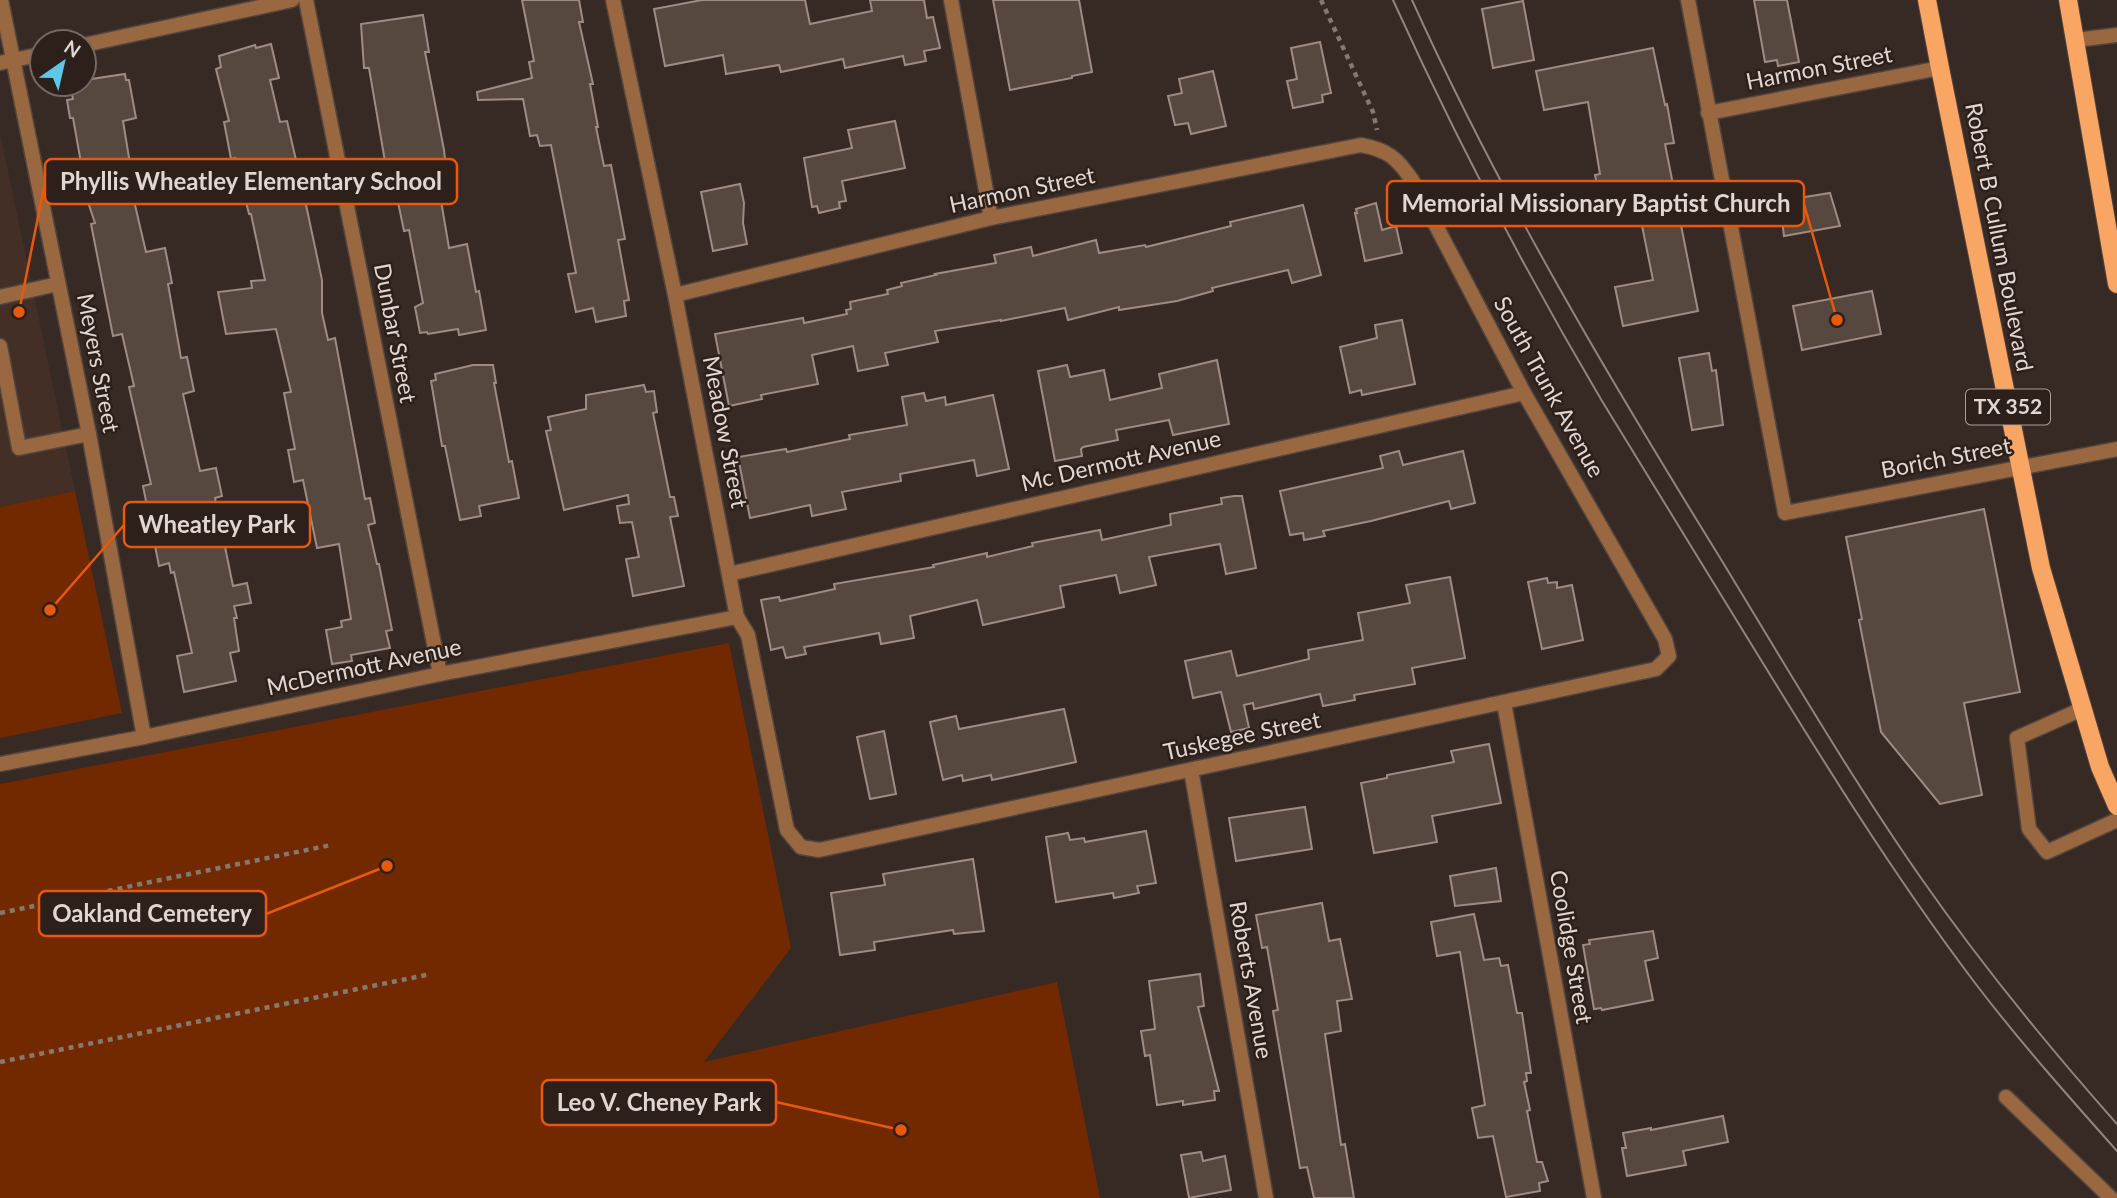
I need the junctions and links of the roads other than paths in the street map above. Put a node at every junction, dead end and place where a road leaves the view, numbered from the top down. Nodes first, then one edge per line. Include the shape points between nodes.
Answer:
1 (1, 0) edge
2 (292, 0) edge
3 (306, 0) edge
4 (613, 0) edge
5 (951, 0) edge
6 (1688, 0) edge
7 (1927, 0) edge
8 (2068, 0) edge
9 (2117, 34) edge
10 (2076, 40) junction
11 (98, 42) edge
12 (28, 57) edge
13 (6, 61) edge
14 (1940, 68) junction
15 (1708, 113) junction
16 (1380, 148) joint
17 (991, 218) junction
18 (58, 284) junction
19 (2117, 284) edge
20 (675, 295) junction
21 (0, 298) edge
22 (0, 346) edge
23 (1524, 393) junction
24 (89, 434) junction
25 (2117, 449) edge
26 (2020, 467) junction
27 (729, 574) junction
28 (737, 617) junction
29 (1669, 656) joint
30 (440, 674) junction
31 (1504, 703) junction
32 (2082, 709) junction
33 (144, 737) junction
34 (0, 764) edge
35 (1191, 770) junction
36 (2117, 806) edge
37 (2117, 820) edge
38 (819, 850) joint
39 (2006, 1097) dead end
40 (1266, 1198) edge
41 (1594, 1198) edge
42 (2111, 1198) edge

1 - 13 street, Meyers Street
2 - 11 street
3 - 30 street, Dunbar Street
4 - 20 street, Meadow Street
5 - 17 street
6 - 15 street
7 - 14 main road, Robert B Cullum Boulevard / TX 352
8 - 10 main road
9 - 10 street
10 - 19 main road
12 - 13 street
13 - 18 street, Meyers Street
14 - 15 street, Harmon Street
14 - 26 main road, Robert B Cullum Boulevard / TX 352
15 - 26 street, Borich Street via 1785,513
16 - 17 street, Harmon Street via 1361,145
16 - 23 street, South Trunk Avenue via 1399,162 1412,180
17 - 20 street, Harmon Street
18 - 21 street
18 - 24 street, Meyers Street
20 - 27 street, Meadow Street
22 - 24 street via 19,448
23 - 27 street, Mc Dermott Avenue
23 - 29 street, South Trunk Avenue via 1665,639
24 - 33 street, Meyers Street
25 - 26 street, Borich Street
26 - 32 main road, Robert B Cullum Boulevard / TX 352 via 2041,568
27 - 28 street, Meadow Street
28 - 30 street, McDermott Avenue
28 - 38 street, Meadow Street via 748,635 787,830 801,847
29 - 31 street, Tuskegee Street via 1656,669
30 - 33 street, McDermott Avenue
31 - 35 street, Tuskegee Street
31 - 41 street, Coolidge Street
32 - 36 main road, Robert B Cullum Boulevard / TX 352
32 - 37 street via 2017,738 2029,830 2047,852
33 - 34 street, McDermott Avenue
35 - 38 street, Tuskegee Street
35 - 40 street, Roberts Avenue
39 - 42 street

